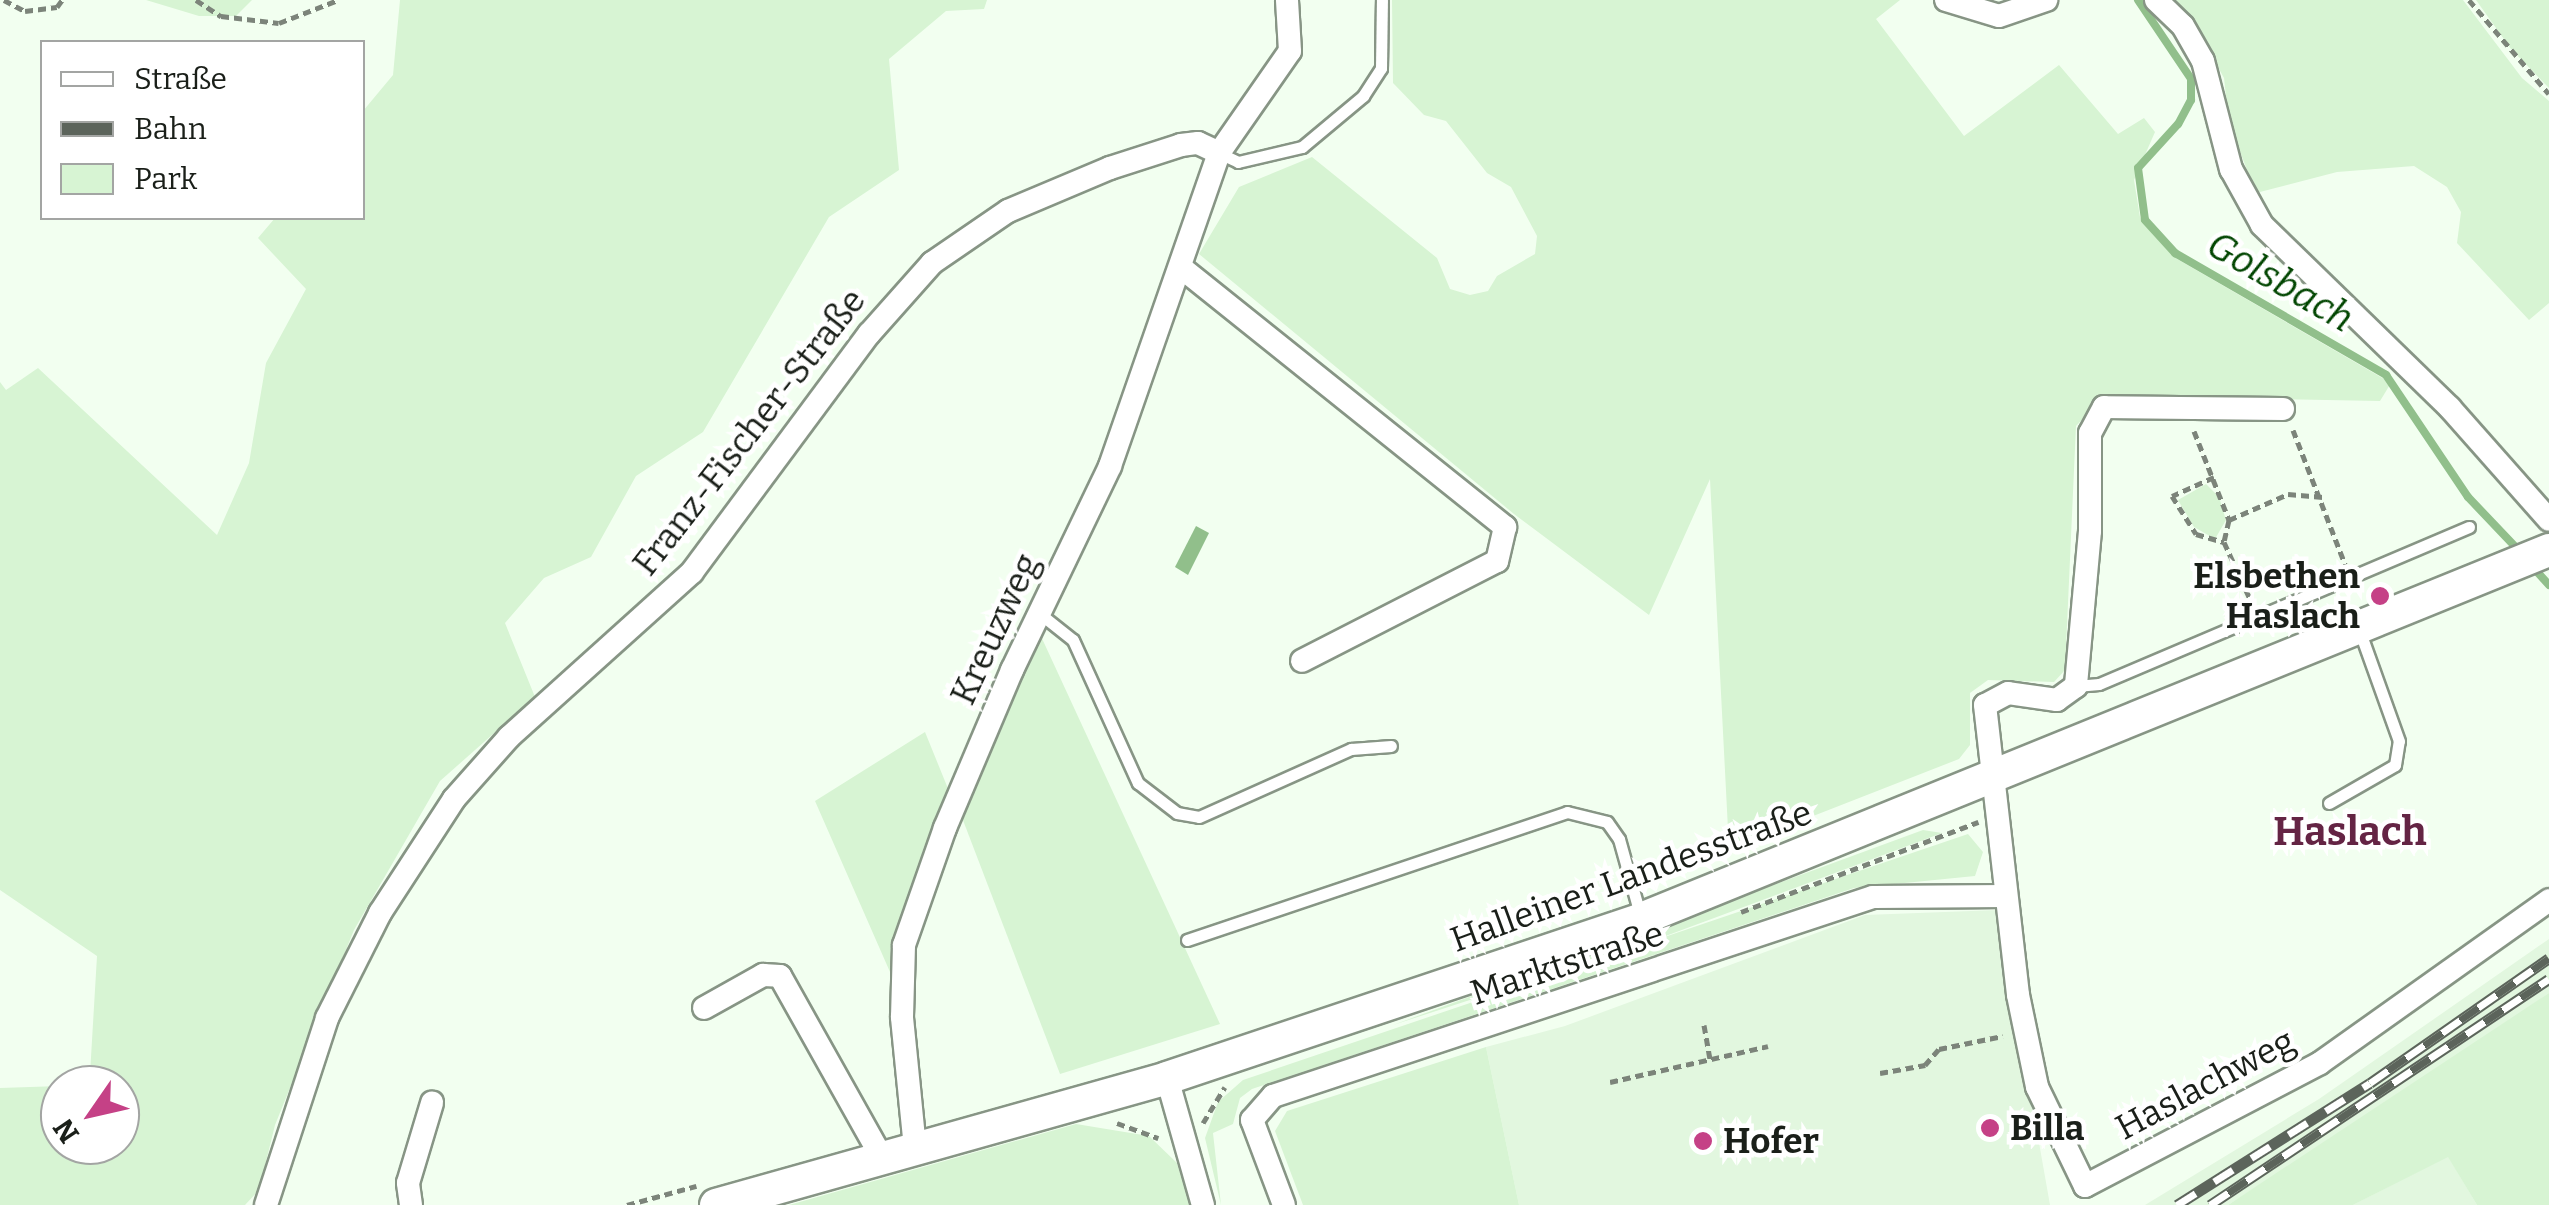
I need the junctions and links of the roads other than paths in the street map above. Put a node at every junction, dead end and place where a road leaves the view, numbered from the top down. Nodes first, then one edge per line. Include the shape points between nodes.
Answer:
1 (1287, 0) edge
2 (1382, 0) edge
3 (1946, 0) edge
4 (2046, 0) edge
5 (2156, 0) edge
6 (1220, 153) junction
7 (1183, 269) junction
8 (2283, 409) road end
9 (2549, 520) edge
10 (2469, 526) dead end
11 (2547, 551) edge
12 (1039, 614) junction
13 (2360, 632) junction
14 (1302, 661) dead end
15 (2076, 686) junction
16 (1391, 746) dead end
17 (1994, 781) junction
18 (2329, 804) dead end
19 (2006, 896) junction
20 (2549, 900) edge
21 (1641, 920) junction
22 (1187, 940) dead end
23 (704, 1008) dead end
24 (1167, 1078) junction
25 (432, 1103) dead end
26 (915, 1148) junction
27 (882, 1158) junction
28 (713, 1193) edge
29 (266, 1205) edge
30 (411, 1205) edge
31 (1203, 1205) edge
32 (1284, 1205) edge

1 - 6 street, Kreuzweg via 1290,51
2 - 6 lane via 1381,68 1363,96 1302,147 1238,162
3 - 4 street via 1999,16
5 - 9 street via 2203,61 2231,169 2262,224 2450,408
6 - 7 street, Kreuzweg
6 - 29 street, Franz-Fischer-Straße via 1198,143 1180,145 1110,168 1008,210 932,263 869,334 692,572 509,737 454,799 380,914 327,1018
7 - 12 street, Kreuzweg via 1110,466
7 - 14 street via 1504,526 1505,550 1497,562
8 - 15 street via 2116,403 2093,420
10 - 15 lane via 2099,684
11 - 13 main road, Halleiner Landesstraße
12 - 16 lane via 1073,640 1138,784 1177,814 1199,817 1352,749
12 - 26 street, Kreuzweg via 944,828 904,944 902,1017
13 - 17 main road, Halleiner Landesstraße
13 - 18 lane via 2399,742 2395,765
15 - 17 street, Haslachweg via 2057,700 2008,694 1986,705
17 - 19 street, Haslachweg
17 - 21 main road, Halleiner Landesstraße
19 - 20 street, Haslachweg via 2037,1087 2085,1186 2320,1063
19 - 32 street, Marktstraße via 1873,898 1273,1096 1252,1120
21 - 22 lane via 1613,830 1588,813 1567,812
21 - 24 main road, Halleiner Landesstraße
23 - 27 street via 763,976 780,976
24 - 26 main road, Halleiner Landesstraße
24 - 31 street
25 - 30 street via 408,1183
26 - 27 main road, Halleiner Landesstraße
27 - 28 main road, Halleiner Landesstraße

